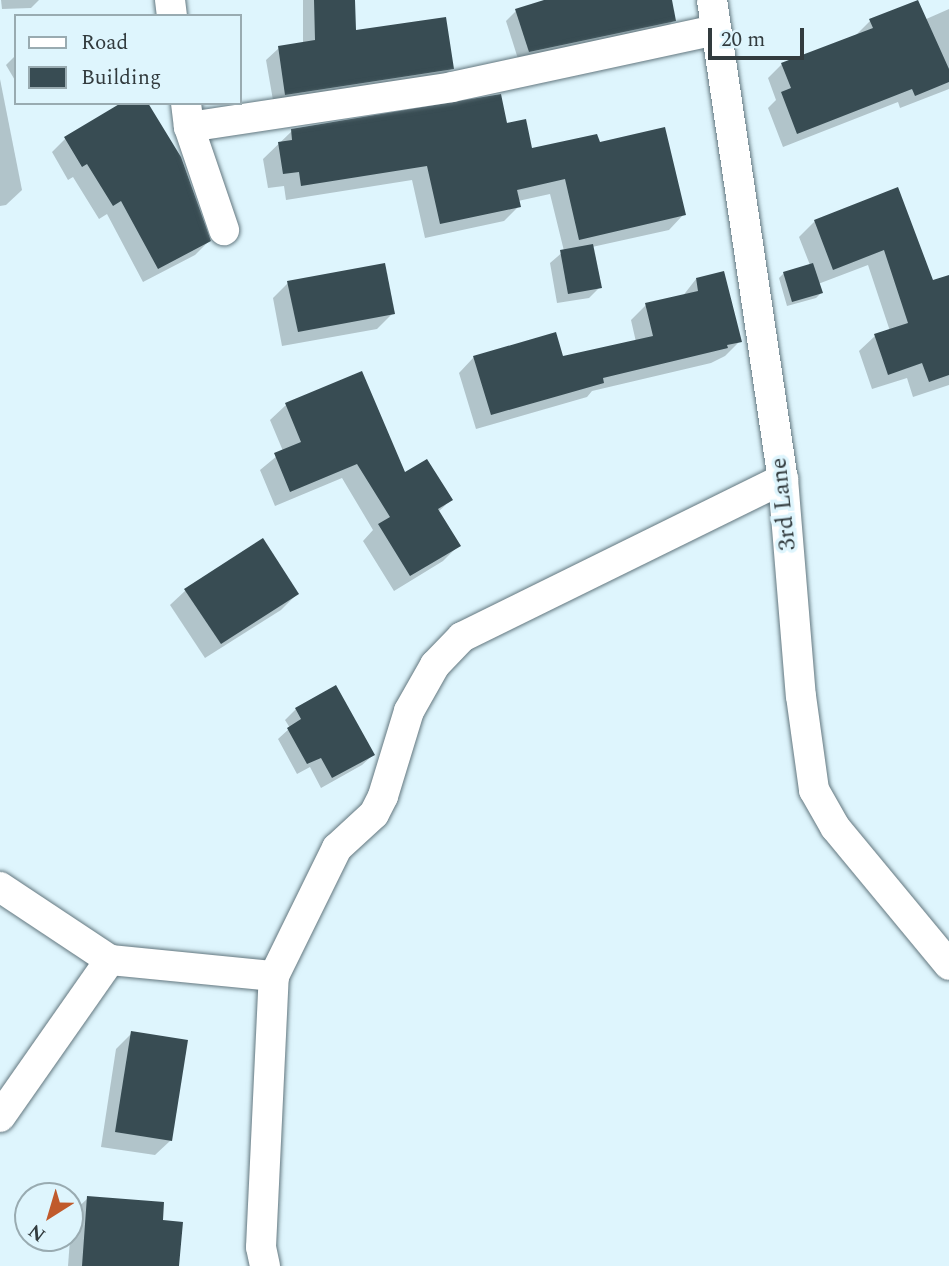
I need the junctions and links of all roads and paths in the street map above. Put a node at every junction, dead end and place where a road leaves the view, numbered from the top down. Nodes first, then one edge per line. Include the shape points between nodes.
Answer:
1 (712, 0) edge
2 (715, 30) junction
3 (187, 115) edge
4 (224, 230) dead end
5 (783, 479) junction
6 (0, 887) edge
7 (110, 960) junction
8 (949, 965) edge
9 (274, 976) junction
10 (0, 1117) edge
11 (265, 1266) edge

1 - 2 street, 3rd Lane
2 - 3 street via 452,87
2 - 5 street, 3rd Lane
3 - 4 street
5 - 8 street, 3rd Lane via 801,696 814,790 835,827
5 - 9 street via 462,638 435,665 408,711 374,814 337,848
6 - 7 street
7 - 9 street
7 - 10 street
9 - 11 street via 261,1247

